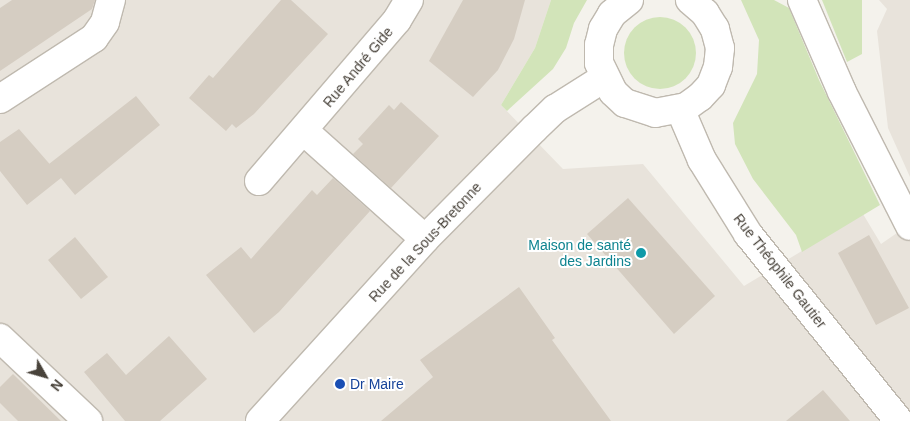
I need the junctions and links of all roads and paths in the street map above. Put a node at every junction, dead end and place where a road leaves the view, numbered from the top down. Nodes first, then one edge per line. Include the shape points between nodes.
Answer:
1 (111, 0) edge
2 (409, 0) edge
3 (629, 0) edge
4 (690, 0) edge
5 (802, 0) edge
6 (604, 78) junction
7 (0, 99) edge
8 (680, 109) junction
9 (304, 131) junction
10 (259, 181) dead end
11 (907, 213) edge
12 (425, 240) junction
13 (0, 338) edge
14 (88, 421) edge
15 (260, 421) edge
16 (900, 421) edge

1 - 7 street via 105,22 94,38
2 - 9 street, Rue André Gide via 397,20
3 - 6 street via 612,14 603,29 599,62
4 - 8 street via 706,13 720,48 718,67 711,85 700,97
5 - 11 street via 842,92
6 - 8 street via 613,92 639,110 655,113
6 - 12 street, Rue de la Sous-Bretonne via 555,109
8 - 16 street, Rue Théophile Gautier via 702,160 748,234
9 - 10 street, Rue André Gide
9 - 12 street
12 - 15 street, Rue de la Sous-Bretonne
13 - 14 street

